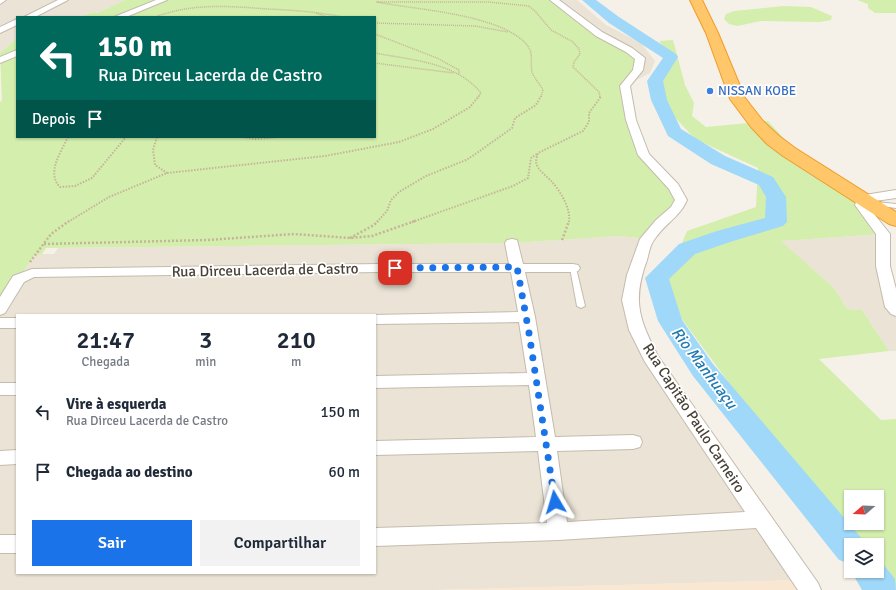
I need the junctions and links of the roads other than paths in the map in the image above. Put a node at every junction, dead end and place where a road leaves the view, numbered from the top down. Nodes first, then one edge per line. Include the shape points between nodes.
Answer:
1 (2, 0) edge
2 (64, 0) edge
3 (163, 0) edge
4 (554, 0) edge
5 (697, 1) edge
6 (0, 2) edge
7 (31, 16) edge
8 (121, 16) edge
9 (16, 19) edge
10 (16, 22) edge
11 (0, 24) edge
12 (0, 30) edge
13 (16, 53) edge
14 (0, 60) edge
15 (896, 194) edge
16 (865, 201) junction
17 (896, 206) edge
18 (896, 220) edge
19 (512, 243) dead end
20 (517, 267) junction
21 (573, 268) joint
22 (581, 306) dead end
23 (0, 310) edge
24 (896, 311) edge
25 (527, 317) junction
26 (376, 319) edge
27 (0, 323) edge
28 (16, 323) edge
29 (537, 379) junction
30 (376, 382) edge
31 (0, 389) edge
32 (16, 389) edge
33 (633, 442) dead end
34 (547, 444) junction
35 (376, 448) edge
36 (16, 457) edge
37 (0, 458) edge
38 (761, 518) junction
39 (558, 531) junction
40 (376, 537) edge
41 (0, 544) edge
42 (16, 544) edge
43 (810, 590) edge

1 - 6 street
2 - 7 street
3 - 8 street
4 - 38 street, Rua Capitão Paulo Carneiro via 600,34 640,58 638,70 624,86 631,120 644,155 674,187 681,200 677,209 647,239 634,275 630,300 637,330 651,358
5 - 16 highway via 738,99 757,124 789,152
9 - 11 street
10 - 12 street
13 - 14 street
15 - 16 street
16 - 17 lane
16 - 18 highway
16 - 24 street via 861,205 884,234 883,266
19 - 20 street
20 - 21 street, Rua Dirceu Lacerda de Castro
20 - 23 street, Rua Dirceu Lacerda de Castro via 32,273 18,279
20 - 25 street
21 - 22 lane
25 - 26 street
25 - 29 street
27 - 28 street
29 - 30 street
29 - 34 street
31 - 32 street
33 - 34 street
34 - 35 street
34 - 39 street
36 - 37 street
38 - 39 street
38 - 43 street, Rua Capitão Paulo Carneiro
39 - 40 street
41 - 42 street

